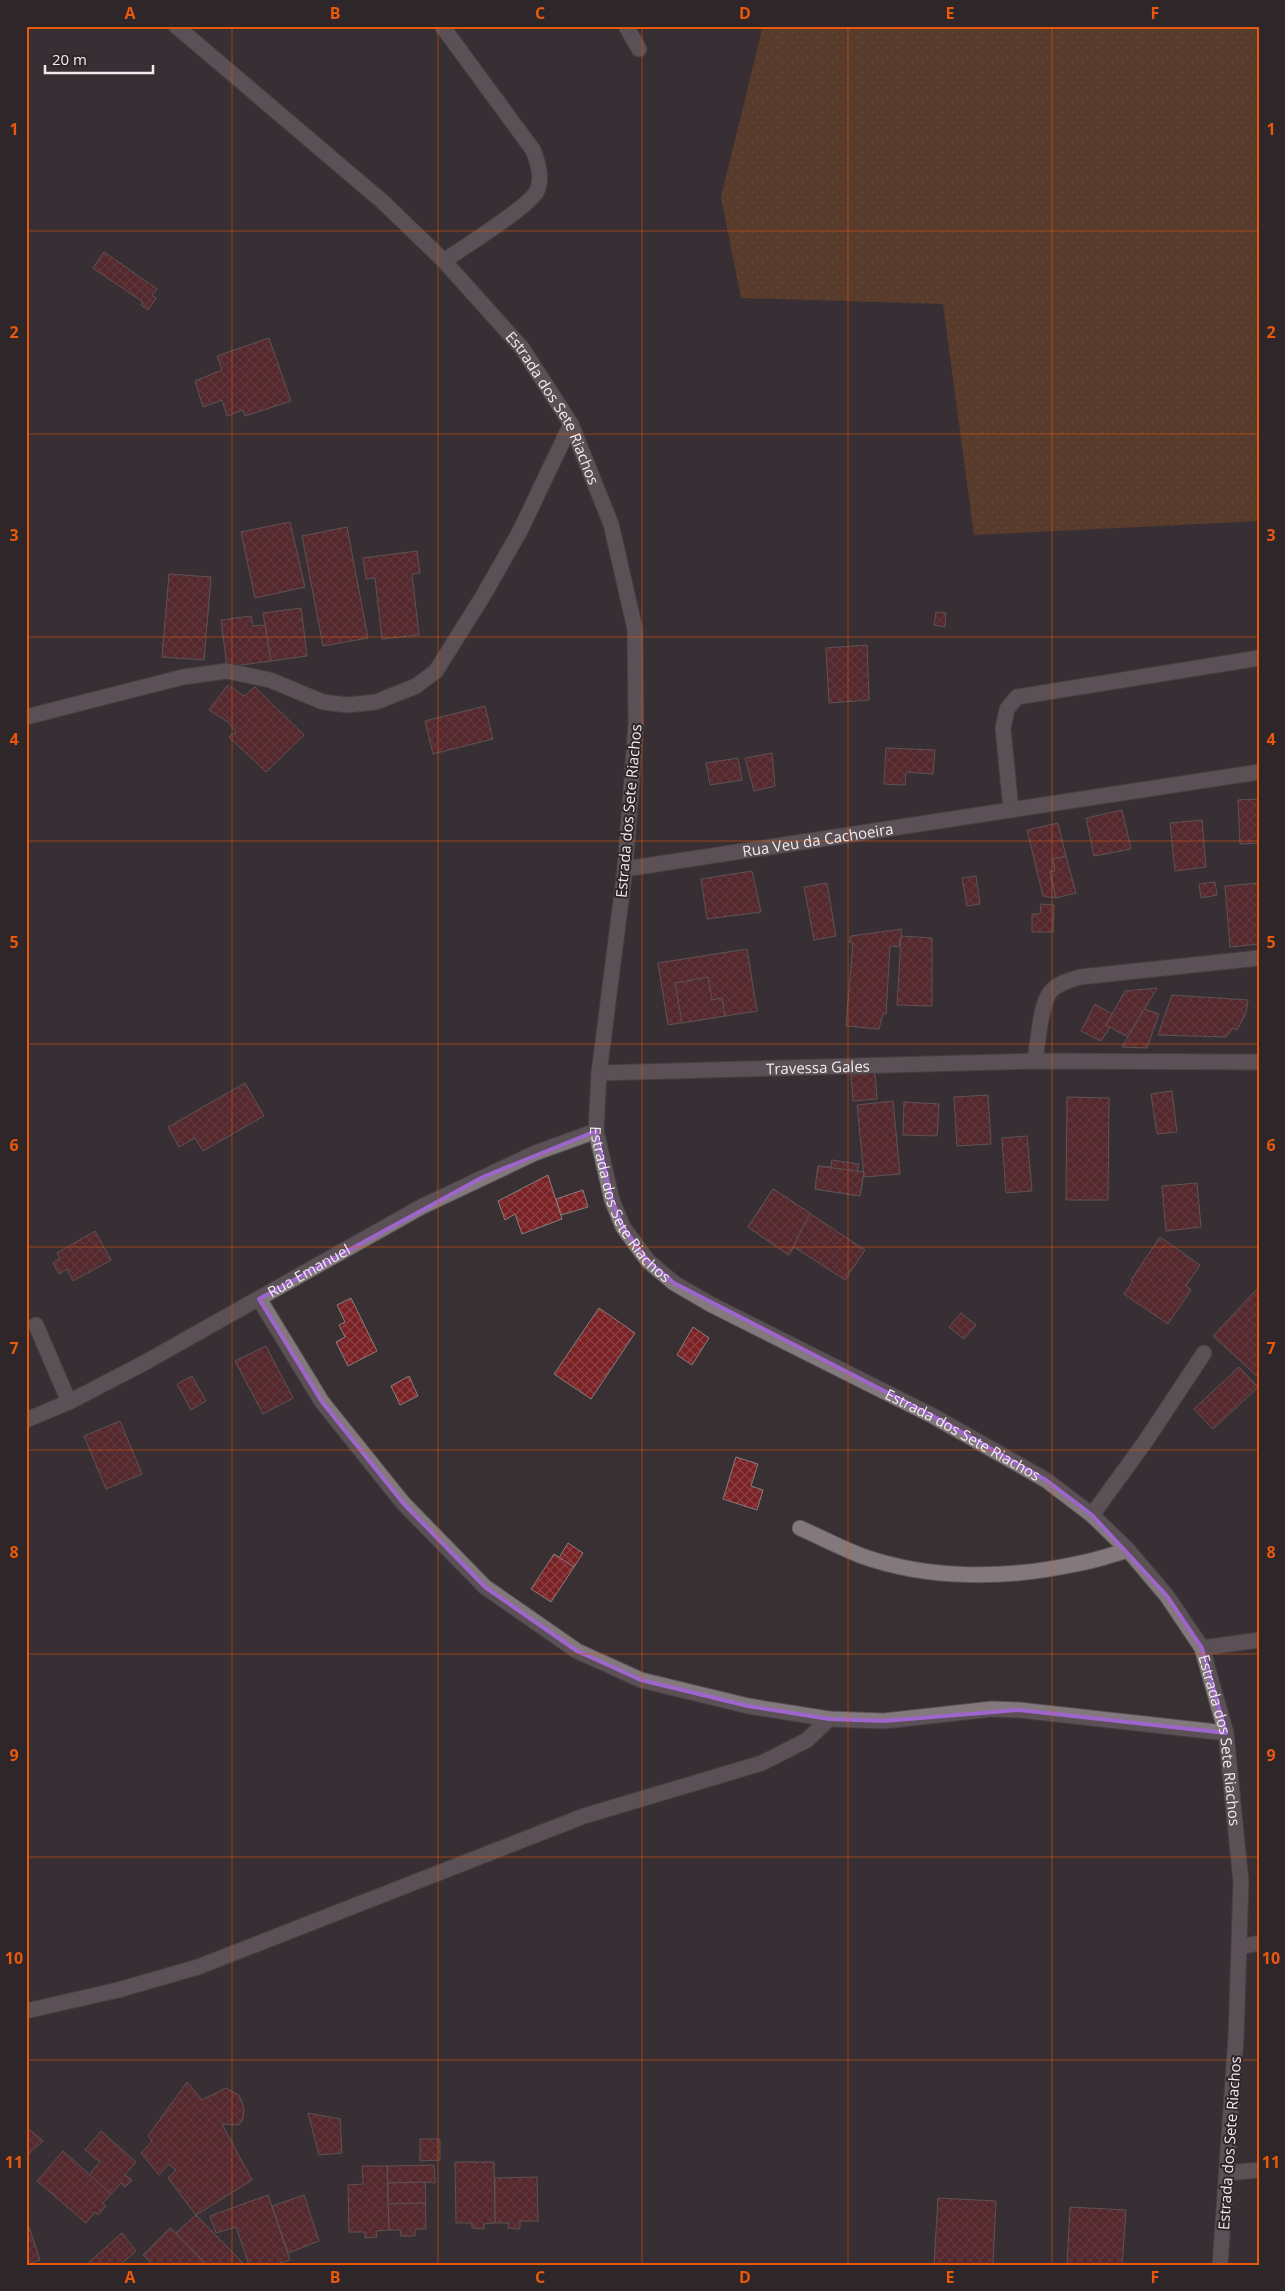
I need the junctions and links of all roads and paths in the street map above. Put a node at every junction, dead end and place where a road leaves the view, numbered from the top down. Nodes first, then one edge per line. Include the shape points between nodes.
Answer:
1 (176, 26) edge
2 (442, 26) edge
3 (626, 26) edge
4 (639, 49) dead end
5 (444, 261) junction
6 (571, 424) junction
7 (1259, 658) edge
8 (26, 717) edge
9 (1259, 772) edge
10 (1011, 810) junction
11 (625, 869) junction
12 (1259, 958) edge
13 (1035, 1062) junction
14 (1259, 1062) edge
15 (599, 1073) junction
16 (596, 1131) junction
17 (259, 1299) junction
18 (36, 1325) dead end
19 (1204, 1353) dead end
20 (68, 1402) junction
21 (26, 1420) edge
22 (1092, 1515) junction
23 (800, 1528) dead end
24 (1128, 1550) junction
25 (1259, 1640) edge
26 (1202, 1648) junction
27 (828, 1719) junction
28 (1226, 1733) junction
29 (1259, 1943) edge
30 (1238, 1947) junction
31 (26, 2011) edge
32 (1259, 2170) edge
33 (1227, 2173) junction
34 (1220, 2265) edge

1 - 5 street, Estrada dos Sete Riachos via 383,202
2 - 5 street via 533,150 540,166 537,191 516,211
3 - 4 street
5 - 6 street, Estrada dos Sete Riachos via 522,348
6 - 8 street via 520,531 483,596 436,671 416,686 376,702 346,705 323,702 270,680 228,671 183,677
6 - 11 street, Estrada dos Sete Riachos via 611,524 635,629 636,724
7 - 10 street via 1017,697 1007,709 1003,728
9 - 10 street, Rua Veu da Cachoeira
10 - 11 street, Rua Veu da Cachoeira
11 - 15 street, Estrada dos Sete Riachos
12 - 13 street via 1080,977 1065,982 1051,990 1044,1006
13 - 14 street, Travessa Gales
13 - 15 street, Travessa Gales
15 - 16 street, Estrada dos Sete Riachos
16 - 17 street, Rua Emanuel via 483,1176
16 - 22 street, Estrada dos Sete Riachos via 612,1200 623,1227 648,1262 710,1304 982,1443 1046,1480
17 - 20 street, Rua Emanuel
17 - 27 street via 322,1402 403,1503 485,1587 577,1651 641,1680 748,1706
18 - 20 street
19 - 22 street
20 - 21 street, Rua Emanuel
22 - 24 street, Estrada dos Sete Riachos
23 - 24 street via 862,1556 918,1570 966,1575 1076,1564
24 - 26 street, Estrada dos Sete Riachos via 1167,1596
25 - 26 street
26 - 28 street, Estrada dos Sete Riachos
27 - 28 street via 884,1721 992,1709
27 - 31 street via 807,1740 762,1763 584,1816 198,1967
28 - 30 street, Estrada dos Sete Riachos via 1240,1882
29 - 30 street
30 - 33 street, Estrada dos Sete Riachos
32 - 33 street
33 - 34 street, Estrada dos Sete Riachos

